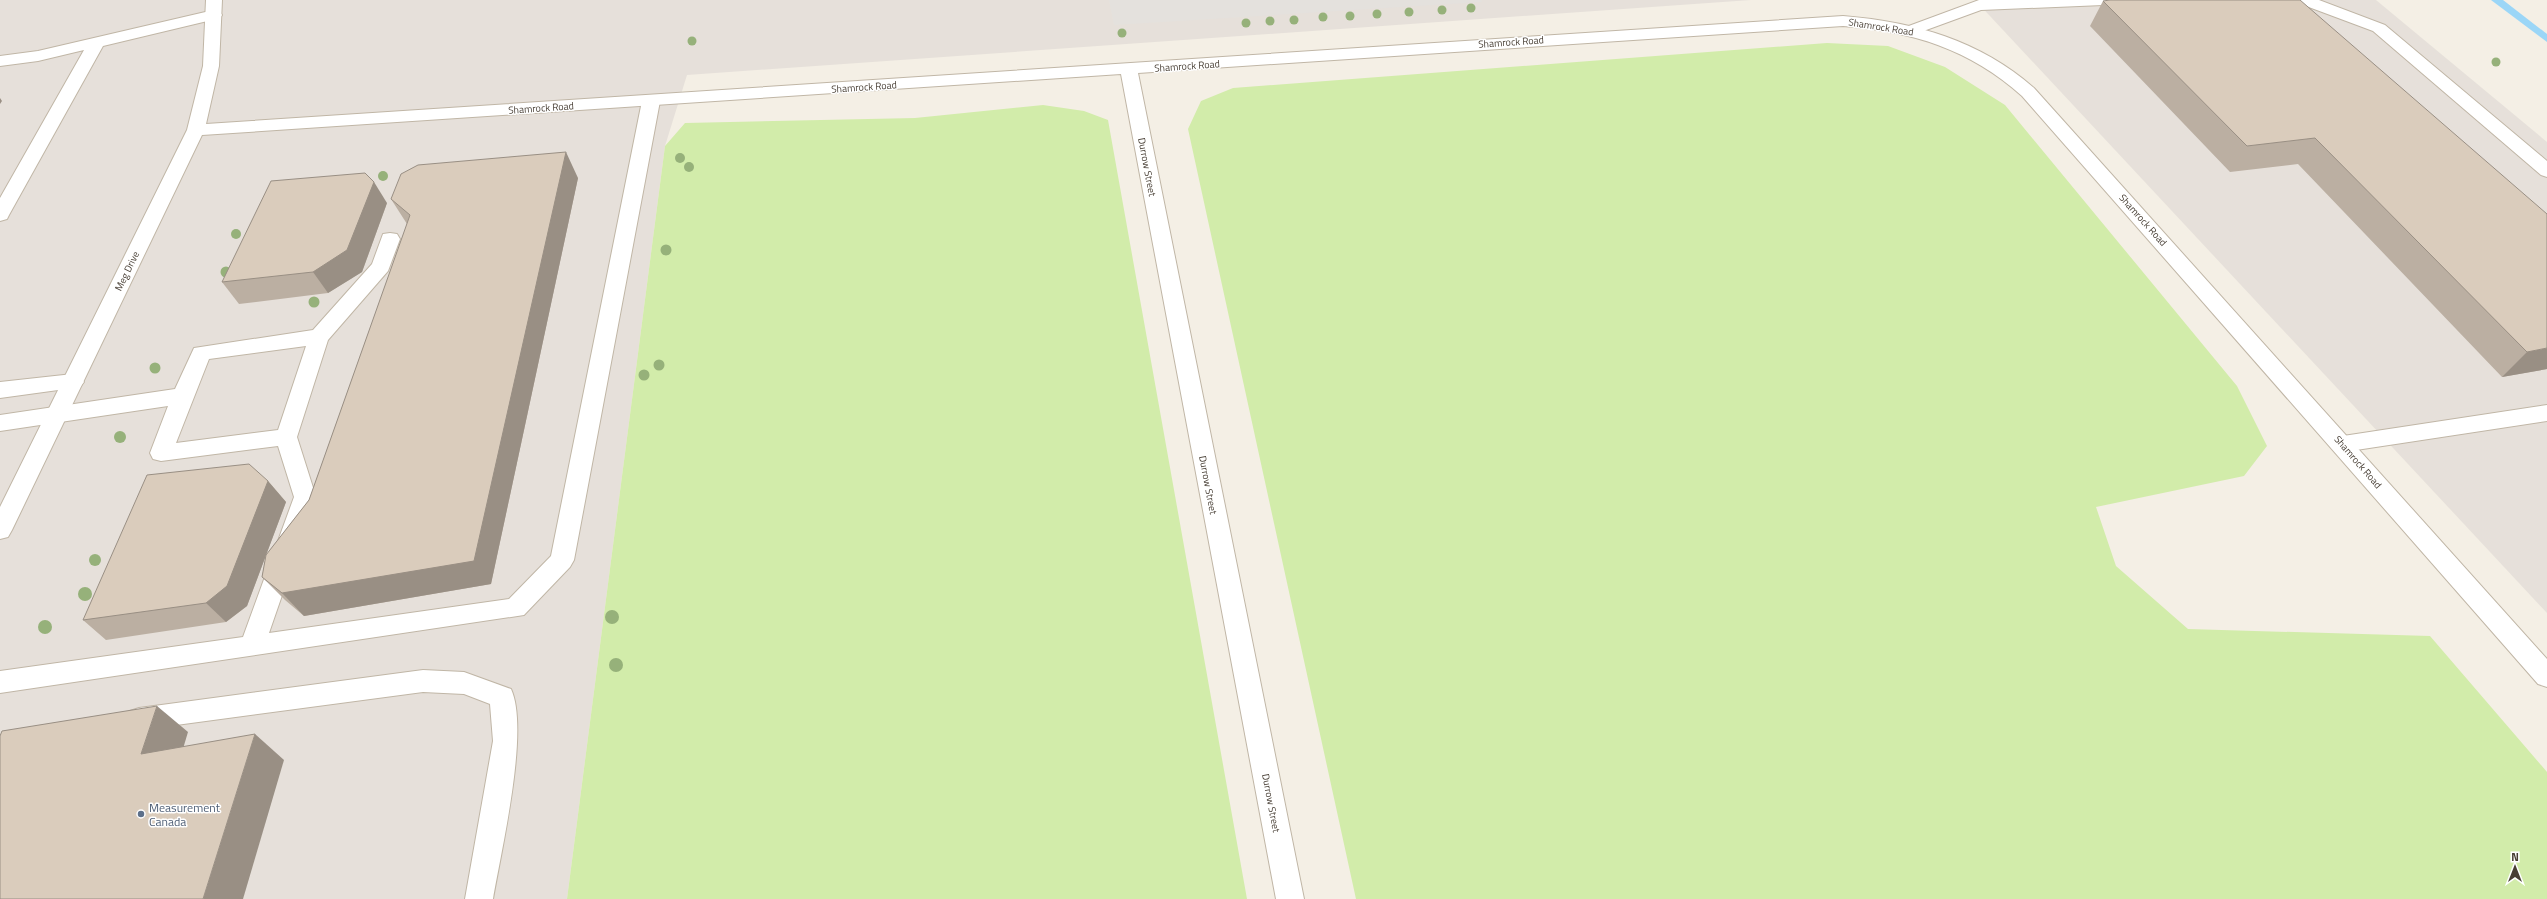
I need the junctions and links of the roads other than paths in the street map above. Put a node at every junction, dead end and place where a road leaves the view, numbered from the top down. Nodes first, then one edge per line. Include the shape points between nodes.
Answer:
1 (2103, 0) edge
2 (2304, 0) edge
3 (214, 8) edge
4 (1912, 30) junction
5 (97, 42) junction
6 (0, 61) edge
7 (1129, 70) junction
8 (651, 101) junction
9 (196, 130) junction
10 (2547, 171) edge
11 (0, 215) edge
12 (390, 239) dead end
13 (319, 337) junction
14 (72, 382) junction
15 (0, 390) edge
16 (183, 396) junction
17 (2547, 413) edge
18 (56, 416) junction
19 (0, 423) edge
20 (286, 437) junction
21 (2343, 444) junction
22 (0, 530) edge
23 (252, 646) junction
24 (2547, 676) edge
25 (0, 682) edge
26 (114, 722) edge
27 (479, 899) edge
28 (1290, 899) edge

1 - 4 street via 1979,5
2 - 10 street via 2379,28
3 - 5 street
3 - 9 street, Meg Drive via 211,66
4 - 7 street, Shamrock Road via 1843,21
4 - 21 street, Shamrock Road via 1957,45 1996,66 2028,92
5 - 6 street via 38,56
5 - 11 street
7 - 8 street, Shamrock Road
7 - 28 street, Durrow Street
8 - 9 street, Shamrock Road
8 - 23 street via 562,560 515,608
9 - 14 street, Meg Drive
12 - 13 street via 380,266
13 - 16 street via 201,353
13 - 20 street
14 - 15 street
14 - 18 street, Meg Drive
16 - 18 street
16 - 20 street via 161,453
17 - 21 street
18 - 19 street
18 - 22 street, Meg Drive
20 - 23 street via 305,497
21 - 24 street, Shamrock Road
23 - 25 street
26 - 27 street via 423,681 464,683 502,697 506,740

